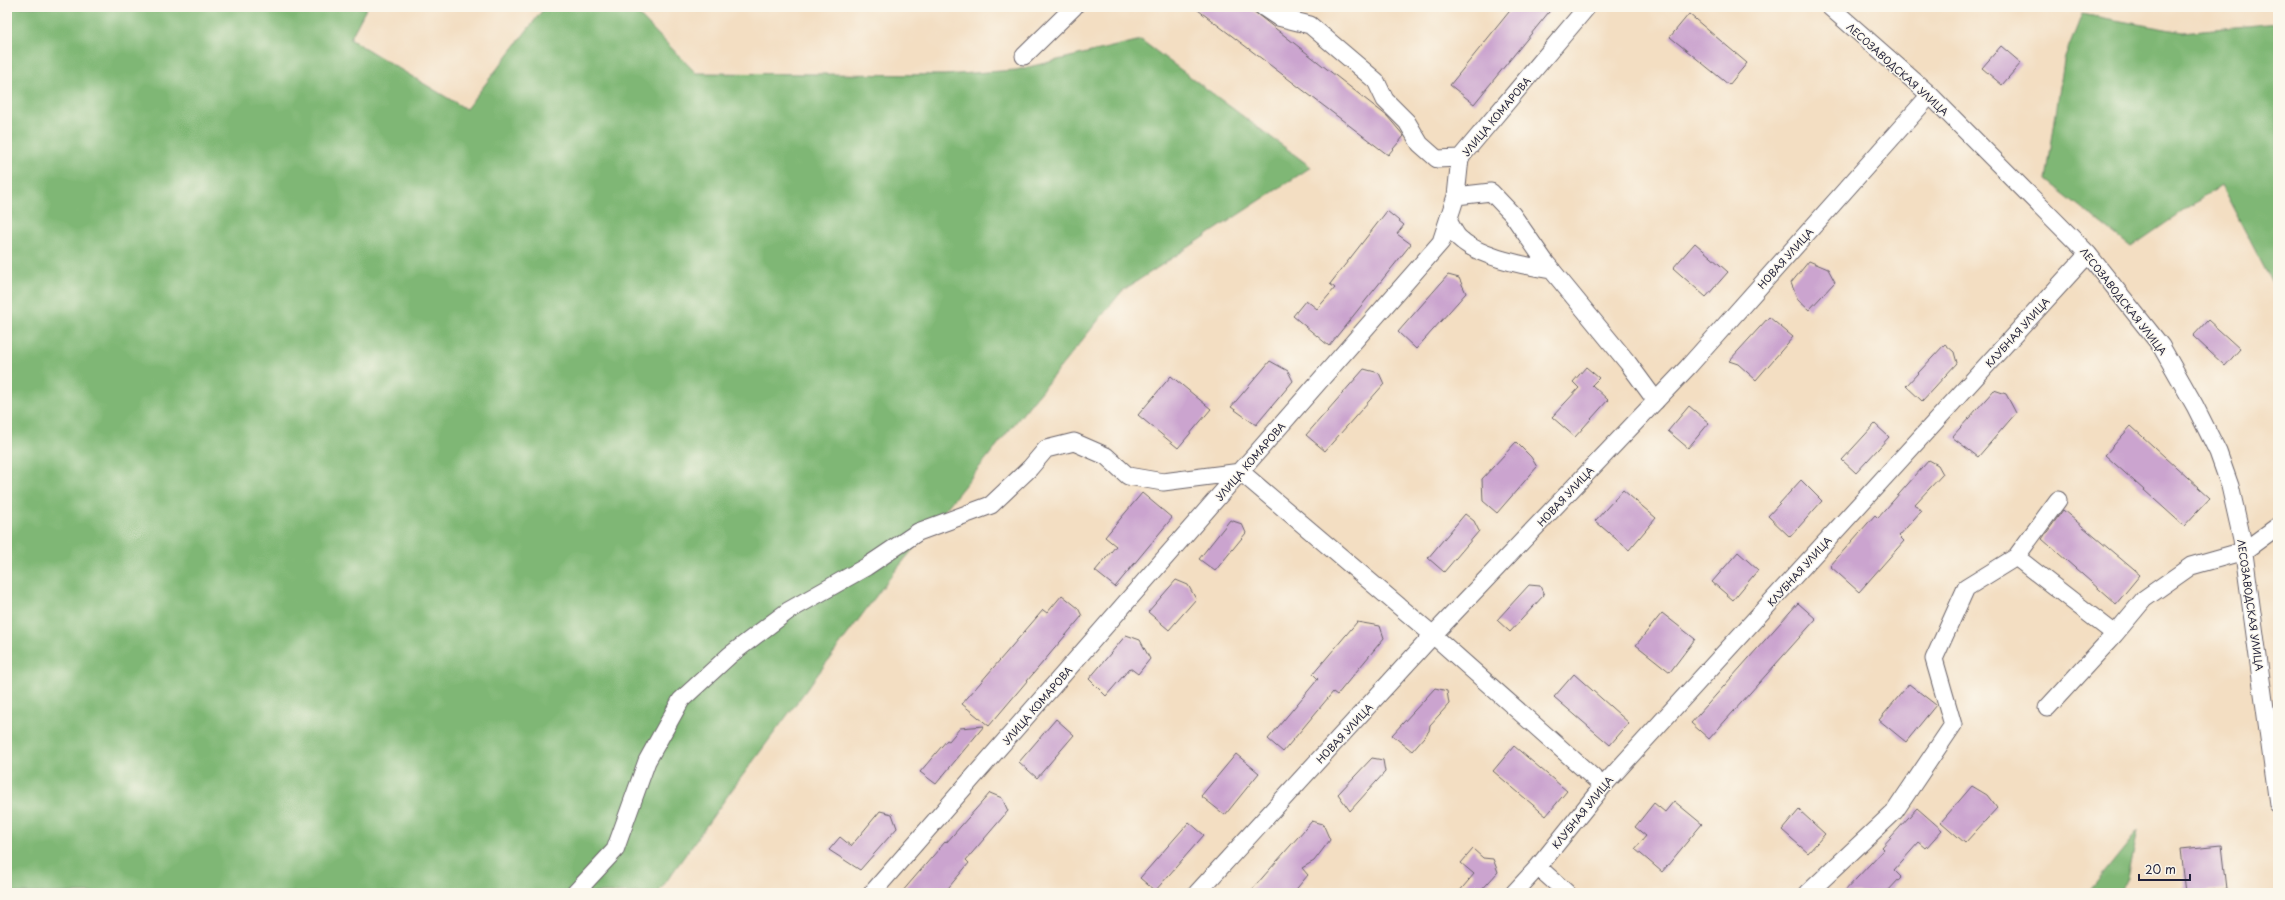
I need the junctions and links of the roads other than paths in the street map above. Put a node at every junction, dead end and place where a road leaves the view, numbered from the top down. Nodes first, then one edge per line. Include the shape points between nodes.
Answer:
1 (1074, 7) edge
2 (1263, 7) edge
3 (1587, 7) edge
4 (1830, 7) edge
5 (1024, 56) dead end
6 (1930, 95) junction
7 (1460, 158) junction
8 (1456, 196) junction
9 (1449, 222) junction
10 (2088, 254) junction
11 (1552, 270) junction
12 (1656, 401) junction
13 (1241, 472) junction
14 (2058, 500) dead end
15 (2278, 526) edge
16 (2244, 551) junction
17 (2016, 557) junction
18 (2115, 634) junction
19 (1433, 635) junction
20 (2047, 708) dead end
21 (1603, 786) junction
22 (2278, 804) edge
23 (1538, 867) junction
24 (575, 893) edge
25 (872, 893) edge
26 (1197, 893) edge
27 (1514, 893) edge
28 (1567, 893) edge
29 (1808, 893) edge

1 - 5 street
2 - 7 street via 1278,17 1310,25 1376,81 1385,100 1407,122 1420,144 1438,159
3 - 7 street, УЛИЦА КОМАРОВА
4 - 6 street, ЛЕСОЗАВОДСКАЯ УЛИЦА
6 - 10 street, ЛЕСОЗАВОДСКАЯ УЛИЦА
6 - 12 street, НОВАЯ УЛИЦА
7 - 8 street, УЛИЦА КОМАРОВА
8 - 9 street, УЛИЦА КОМАРОВА
8 - 11 street via 1491,192 1512,214
9 - 11 street via 1459,238 1488,254 1531,267
9 - 13 street, УЛИЦА КОМАРОВА via 1441,242
10 - 16 street, ЛЕСОЗАВОДСКАЯ УЛИЦА via 2161,346 2195,406 2218,452 2230,486
10 - 21 street, КЛУБНАЯ УЛИЦА
11 - 12 street
12 - 19 street, НОВАЯ УЛИЦА
13 - 19 street
13 - 24 street via 1162,482 1128,476 1106,456 1074,442 1046,449 991,505 918,532 866,567 788,611 730,656 681,700 647,761 615,850
13 - 25 street, УЛИЦА КОМАРОВА
14 - 17 street
15 - 16 street
16 - 18 street via 2191,566 2144,599
16 - 22 street, ЛЕСОЗАВОДСКАЯ УЛИЦА
17 - 18 street
17 - 29 street via 1966,588 1934,659 1953,725 1896,811
18 - 20 street
19 - 21 street
19 - 26 street, НОВАЯ УЛИЦА
21 - 23 street, КЛУБНАЯ УЛИЦА
23 - 27 street, КЛУБНАЯ УЛИЦА
23 - 28 street

